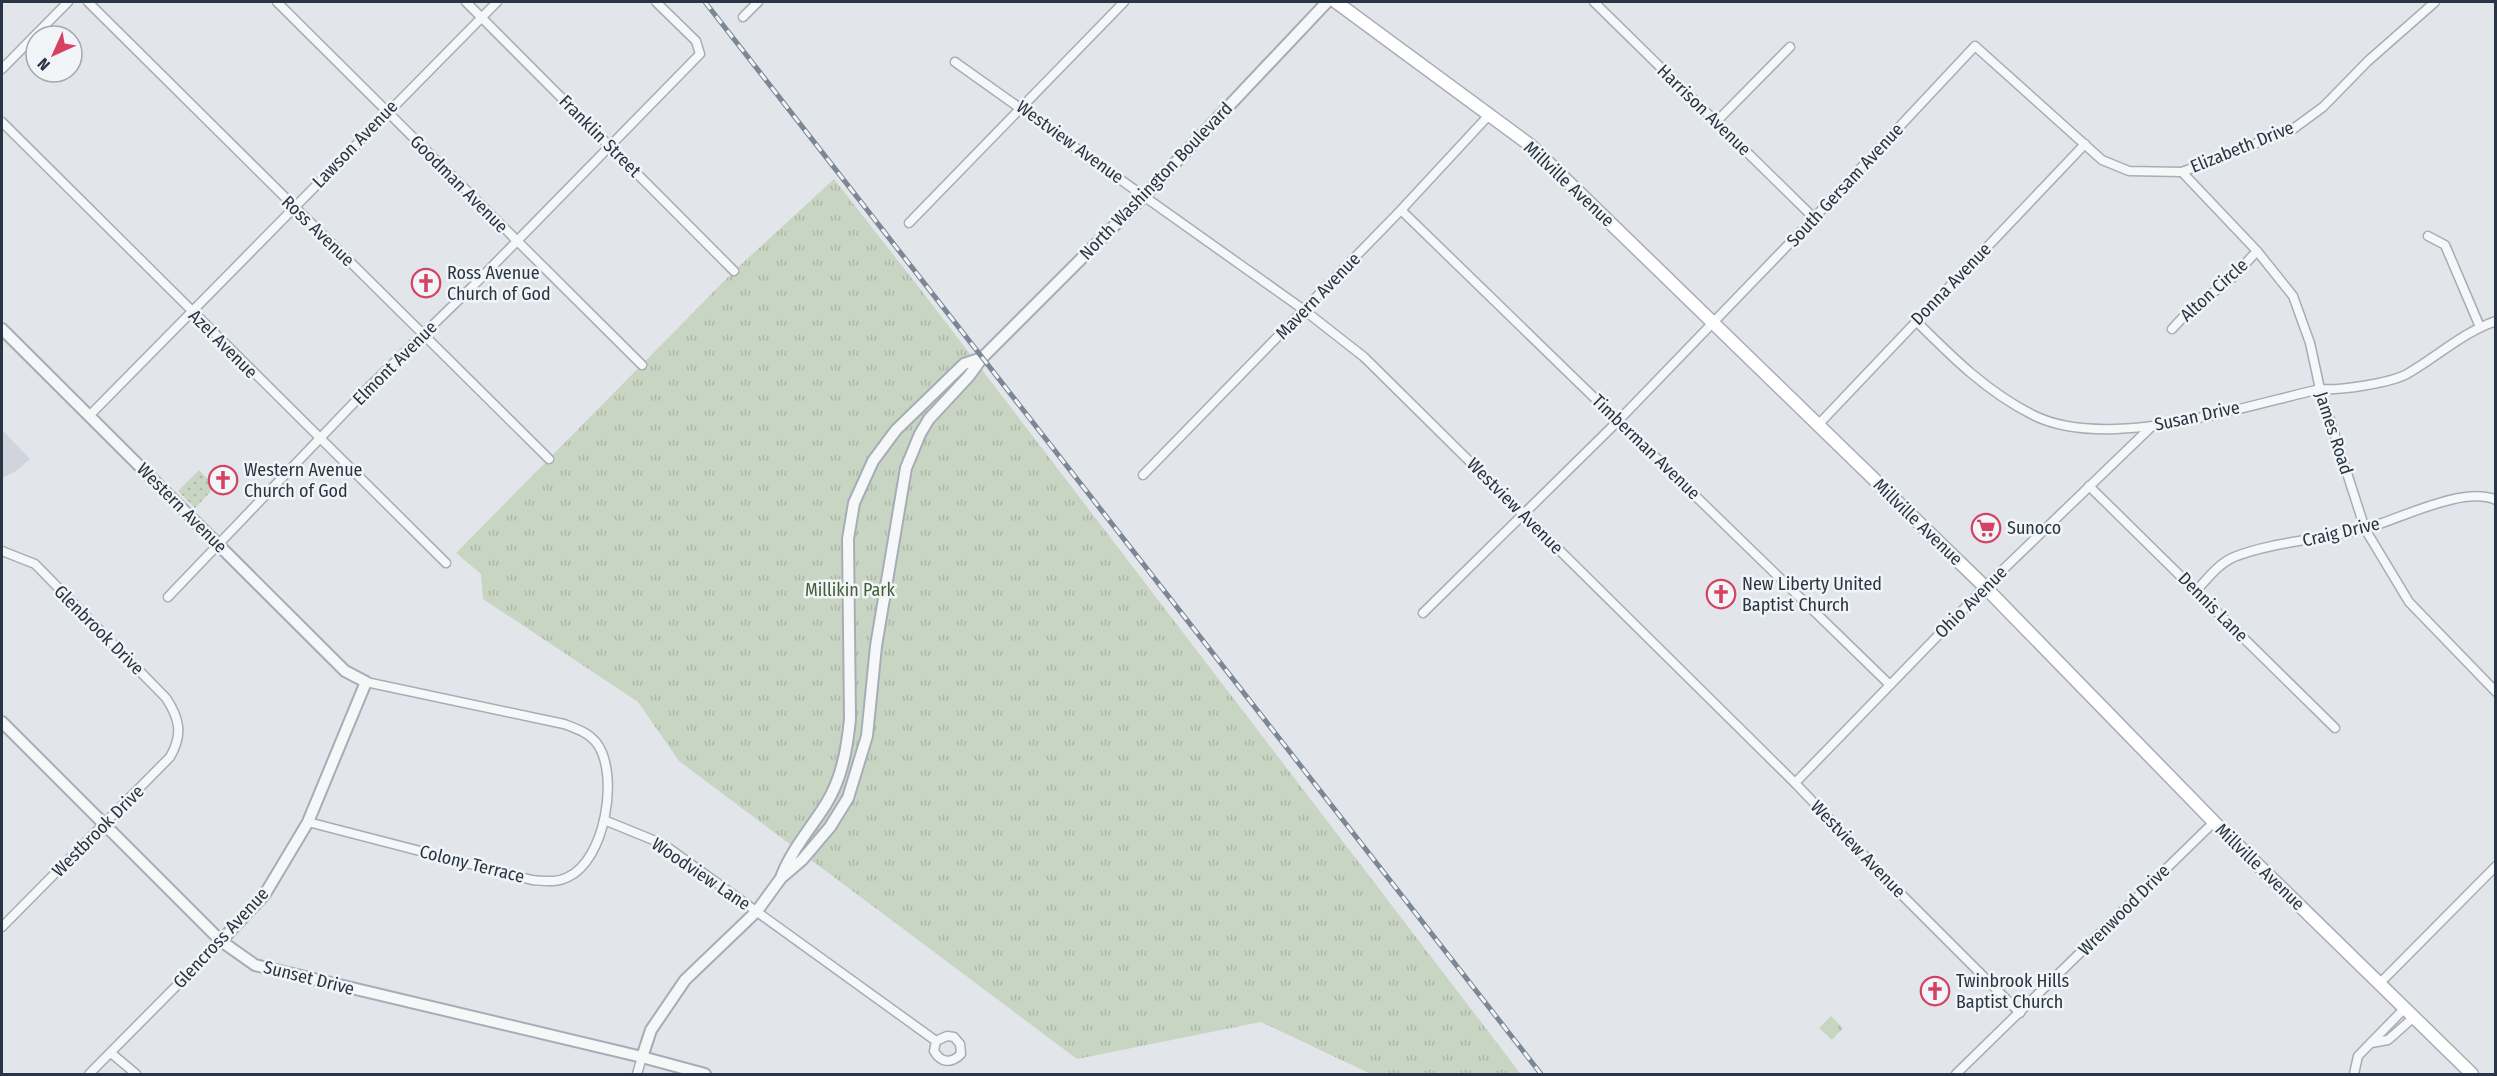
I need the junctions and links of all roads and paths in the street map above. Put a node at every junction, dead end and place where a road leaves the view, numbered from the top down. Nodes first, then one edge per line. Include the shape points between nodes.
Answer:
1 (68, 2) edge
2 (88, 2) edge
3 (277, 2) edge
4 (466, 2) edge
5 (497, 2) edge
6 (656, 2) edge
7 (758, 2) edge
8 (1124, 2) edge
9 (1327, 2) edge
10 (1336, 2) edge
11 (1594, 2) edge
12 (2436, 2) edge
13 (482, 17) junction
14 (743, 17) dead end
15 (1975, 46) joint
16 (1790, 47) dead end
17 (955, 62) dead end
18 (2, 69) edge
19 (1021, 107) junction
20 (386, 111) junction
21 (1490, 114) junction
22 (1717, 121) junction
23 (2, 122) edge
24 (2085, 144) junction
25 (610, 146) junction
26 (2182, 171) junction
27 (1144, 195) junction
28 (293, 208) junction
29 (1401, 210) junction
30 (1814, 218) junction
31 (909, 223) dead end
32 (2428, 236) dead end
33 (516, 241) junction
34 (2257, 251) junction
35 (734, 271) dead end
36 (1304, 310) junction
37 (192, 313) junction
38 (1916, 321) junction
39 (2496, 321) edge
40 (1713, 322) junction
41 (2480, 327) junction
42 (2, 329) edge
43 (2172, 329) dead end
44 (423, 334) junction
45 (982, 358) junction
46 (642, 365) dead end
47 (2320, 389) junction
48 (89, 416) junction
49 (1618, 421) junction
50 (1818, 425) junction
51 (2152, 426) junction
52 (319, 440) junction
53 (549, 459) dead end
54 (1143, 475) dead end
55 (2089, 486) junction
56 (2496, 501) edge
57 (1524, 514) junction
58 (2365, 529) junction
59 (218, 544) junction
60 (2, 551) edge
61 (446, 564) dead end
62 (1985, 587) junction
63 (2197, 591) junction
64 (168, 597) dead end
65 (1423, 613) dead end
66 (366, 682) junction
67 (1890, 685) junction
68 (2496, 692) edge
69 (2, 722) edge
70 (180, 726) joint
71 (2335, 728) dead end
72 (1795, 783) junction
73 (604, 820) junction
74 (308, 822) junction
75 (2214, 822) junction
76 (105, 824) junction
77 (2496, 866) edge
78 (781, 878) junction
79 (757, 911) junction
80 (2, 927) edge
81 (221, 940) junction
82 (2380, 983) junction
83 (2410, 1012) junction
84 (2020, 1013) junction
85 (936, 1041) dead end
86 (111, 1053) junction
87 (642, 1057) junction
88 (90, 1074) edge
89 (136, 1074) edge
90 (637, 1074) edge
91 (705, 1074) edge
92 (1956, 1074) edge
93 (2354, 1074) edge
94 (2472, 1074) edge

1 - 18 street
2 - 28 street, Ross Avenue
3 - 20 street, Goodman Avenue
4 - 13 street, Franklin Street
5 - 13 street, Lawson Avenue
6 - 25 street, Elmont Avenue via 696,41 700,54
7 - 14 street
8 - 19 street
9 - 27 street, North Washington Boulevard
10 - 21 main road, Millville Avenue
11 - 22 street, Harrison Avenue
12 - 26 street, Elizabeth Drive via 2368,61 2323,107 2293,129
13 - 20 street, Lawson Avenue
13 - 25 street, Franklin Street
15 - 24 street, Elizabeth Drive
15 - 30 street, South Gersam Avenue
16 - 22 street
17 - 19 street, Westview Avenue
19 - 27 street, Westview Avenue
19 - 31 street
20 - 28 street, Lawson Avenue
20 - 33 street, Goodman Avenue
21 - 29 street, Mavern Avenue
21 - 40 main road, Millville Avenue via 1530,145
22 - 30 street, Harrison Avenue
23 - 37 street, Azel Avenue
24 - 26 street, Elizabeth Drive via 2102,160 2129,171
24 - 38 street, Donna Avenue
25 - 33 street, Elmont Avenue
25 - 35 street, Franklin Street
26 - 34 street, James Road
27 - 36 street, Westview Avenue
27 - 45 street, North Washington Boulevard
28 - 37 street, Lawson Avenue
28 - 44 street, Ross Avenue
29 - 36 street, Mavern Avenue
29 - 49 street, Timberman Avenue
30 - 40 street, South Gersam Avenue
32 - 41 street via 2445,245
33 - 44 street, Elmont Avenue
33 - 46 street, Goodman Avenue
34 - 43 street, Alton Circle
34 - 47 street, James Road via 2293,296 2310,342
36 - 54 street, Mavern Avenue
36 - 57 street, Westview Avenue via 1364,357
37 - 48 street, Lawson Avenue
37 - 52 street, Azel Avenue
38 - 50 street, Donna Avenue
38 - 51 street, Susan Drive via 1963,367 2001,397 2035,416 2068,426 2105,430
39 - 41 street, Susan Drive
40 - 49 street, South Gersam Avenue
40 - 50 main road, Millville Avenue
41 - 47 street, Susan Drive via 2404,376 2337,390
42 - 48 street, Western Avenue
44 - 52 street, Elmont Avenue
44 - 53 street, Ross Avenue
45 - 78 street, North Washington Boulevard via 929,419 906,468 879,624 867,736 848,798 830,827
45 - 78 street, North Washington Boulevard via 964,364 920,404 896,430 864,477 854,503 848,539 847,746 834,788 792,852
47 - 51 street, Susan Drive
47 - 58 street, James Road
48 - 59 street, Western Avenue
49 - 57 street, South Gersam Avenue
49 - 67 street, Timberman Avenue
50 - 62 main road, Millville Avenue
51 - 55 street, Ohio Avenue
52 - 59 street, Elmont Avenue
52 - 61 street, Azel Avenue
55 - 62 street, Ohio Avenue
55 - 63 street, Dennis Lane
56 - 58 street, Craig Drive via 2488,497 2460,497
57 - 65 street, South Gersam Avenue
57 - 72 street, Westview Avenue
58 - 63 street, Craig Drive via 2234,557 2220,565
58 - 68 street, James Road via 2409,602
59 - 64 street, Elmont Avenue
59 - 66 street, Western Avenue via 345,671
60 - 70 street, Glenbrook Drive via 35,564 166,698
62 - 67 street, Ohio Avenue
62 - 75 main road, Millville Avenue
63 - 71 street, Dennis Lane
66 - 73 street via 554,722 588,734 607,761 610,778
66 - 74 street, Glencross Avenue
67 - 72 street, Ohio Avenue
69 - 76 street, Sunset Drive
70 - 76 street, Westbrook Drive via 178,744 171,757
72 - 84 street, Westview Avenue
73 - 74 street, Colony Terrace via 594,849 582,867 558,881 532,880
73 - 79 street, Woodview Lane via 663,844
74 - 81 street, Glencross Avenue via 264,894
75 - 82 main road, Millville Avenue
75 - 84 street, Wrenwood Drive
76 - 80 street, Westbrook Drive
76 - 81 street, Sunset Drive
77 - 82 street
78 - 79 street, North Washington Boulevard
79 - 85 street, Woodview Lane
79 - 87 street, North Washington Boulevard via 685,980 651,1030
81 - 86 street, Glencross Avenue
81 - 87 street, Sunset Drive via 255,965
82 - 83 main road, Millville Avenue
83 - 93 street via 2388,1040 2370,1043 2358,1056
83 - 94 main road, Millville Avenue
84 - 92 street, Wrenwood Drive
86 - 88 street, Glencross Avenue
86 - 89 street
87 - 90 street, North Washington Boulevard
87 - 91 street, Sunset Drive

